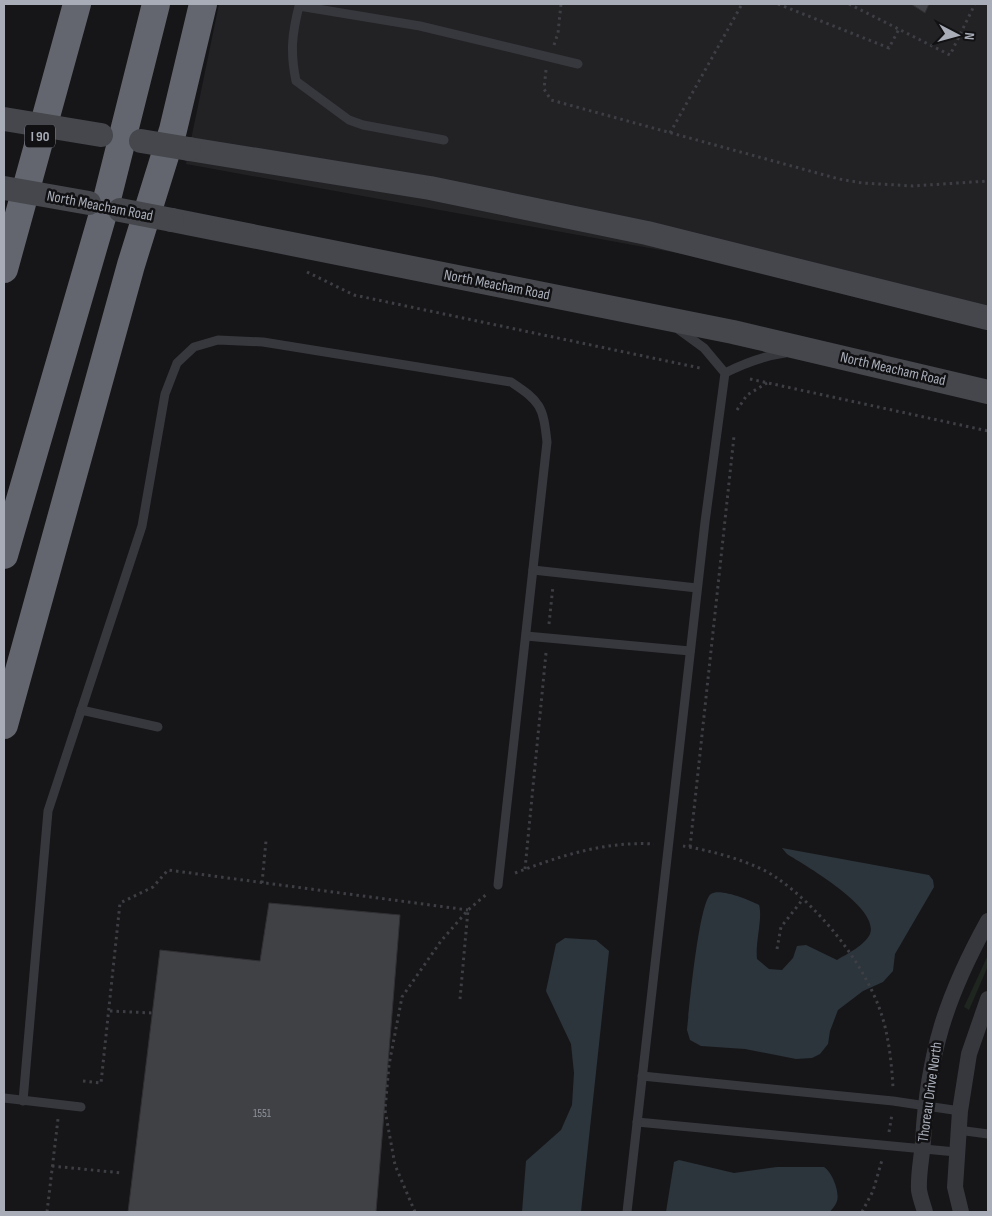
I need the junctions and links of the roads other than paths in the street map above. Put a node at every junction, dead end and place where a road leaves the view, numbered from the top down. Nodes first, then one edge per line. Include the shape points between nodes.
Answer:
1 (77, 4) edge
2 (156, 4) edge
3 (204, 4) edge
4 (578, 64) dead end
5 (4, 119) edge
6 (122, 138) junction
7 (444, 140) dead end
8 (4, 188) edge
9 (105, 207) junction
10 (4, 269) edge
11 (655, 316) junction
12 (988, 318) edge
13 (836, 356) junction
14 (725, 373) junction
15 (988, 392) edge
16 (4, 555) edge
17 (533, 570) junction
18 (697, 588) junction
19 (526, 636) junction
20 (690, 651) junction
21 (81, 710) junction
22 (4, 725) edge
23 (158, 727) dead end
24 (498, 885) road end
25 (988, 921) edge
26 (988, 999) edge
27 (642, 1076) junction
28 (4, 1098) edge
29 (23, 1101) junction
30 (81, 1106) dead end
31 (925, 1106) junction
32 (960, 1111) junction
33 (637, 1122) junction
34 (958, 1130) junction
35 (988, 1134) edge
36 (922, 1148) junction
37 (956, 1152) junction
38 (627, 1212) edge
39 (925, 1212) edge
40 (961, 1212) edge

1 - 10 highway, I 90
2 - 6 highway
3 - 22 highway via 173,130 131,266
4 - 7 lane via 420,26 298,6 292,31 291,58 296,81 349,120
5 - 6 main road, bridge
6 - 9 highway
6 - 12 main road, bridge via 430,188 648,232
8 - 9 main road, North Meacham Road, bridge
9 - 11 main road, North Meacham Road, bridge
9 - 16 highway
11 - 13 main road, North Meacham Road
11 - 14 lane via 704,348
13 - 14 lane via 790,352 767,355
13 - 15 main road, North Meacham Road
14 - 18 lane
17 - 18 lane
17 - 19 lane
17 - 21 lane via 547,442 545,420 535,398 511,382 263,342 218,340 194,347 177,363 165,394 142,526
18 - 20 lane
19 - 20 lane
19 - 24 lane
20 - 27 lane
21 - 23 lane
21 - 29 lane via 48,811
25 - 31 street, Thoreau Drive North via 949,1001 935,1046
26 - 32 street via 969,1054
27 - 31 lane
27 - 33 lane
28 - 29 lane
29 - 30 lane
31 - 32 lane
31 - 36 street, Thoreau Drive North
32 - 34 street
33 - 36 lane
33 - 38 lane
34 - 35 lane
34 - 37 street
36 - 37 lane
36 - 39 street, Thoreau Drive North via 919,1190
37 - 40 street via 955,1187

